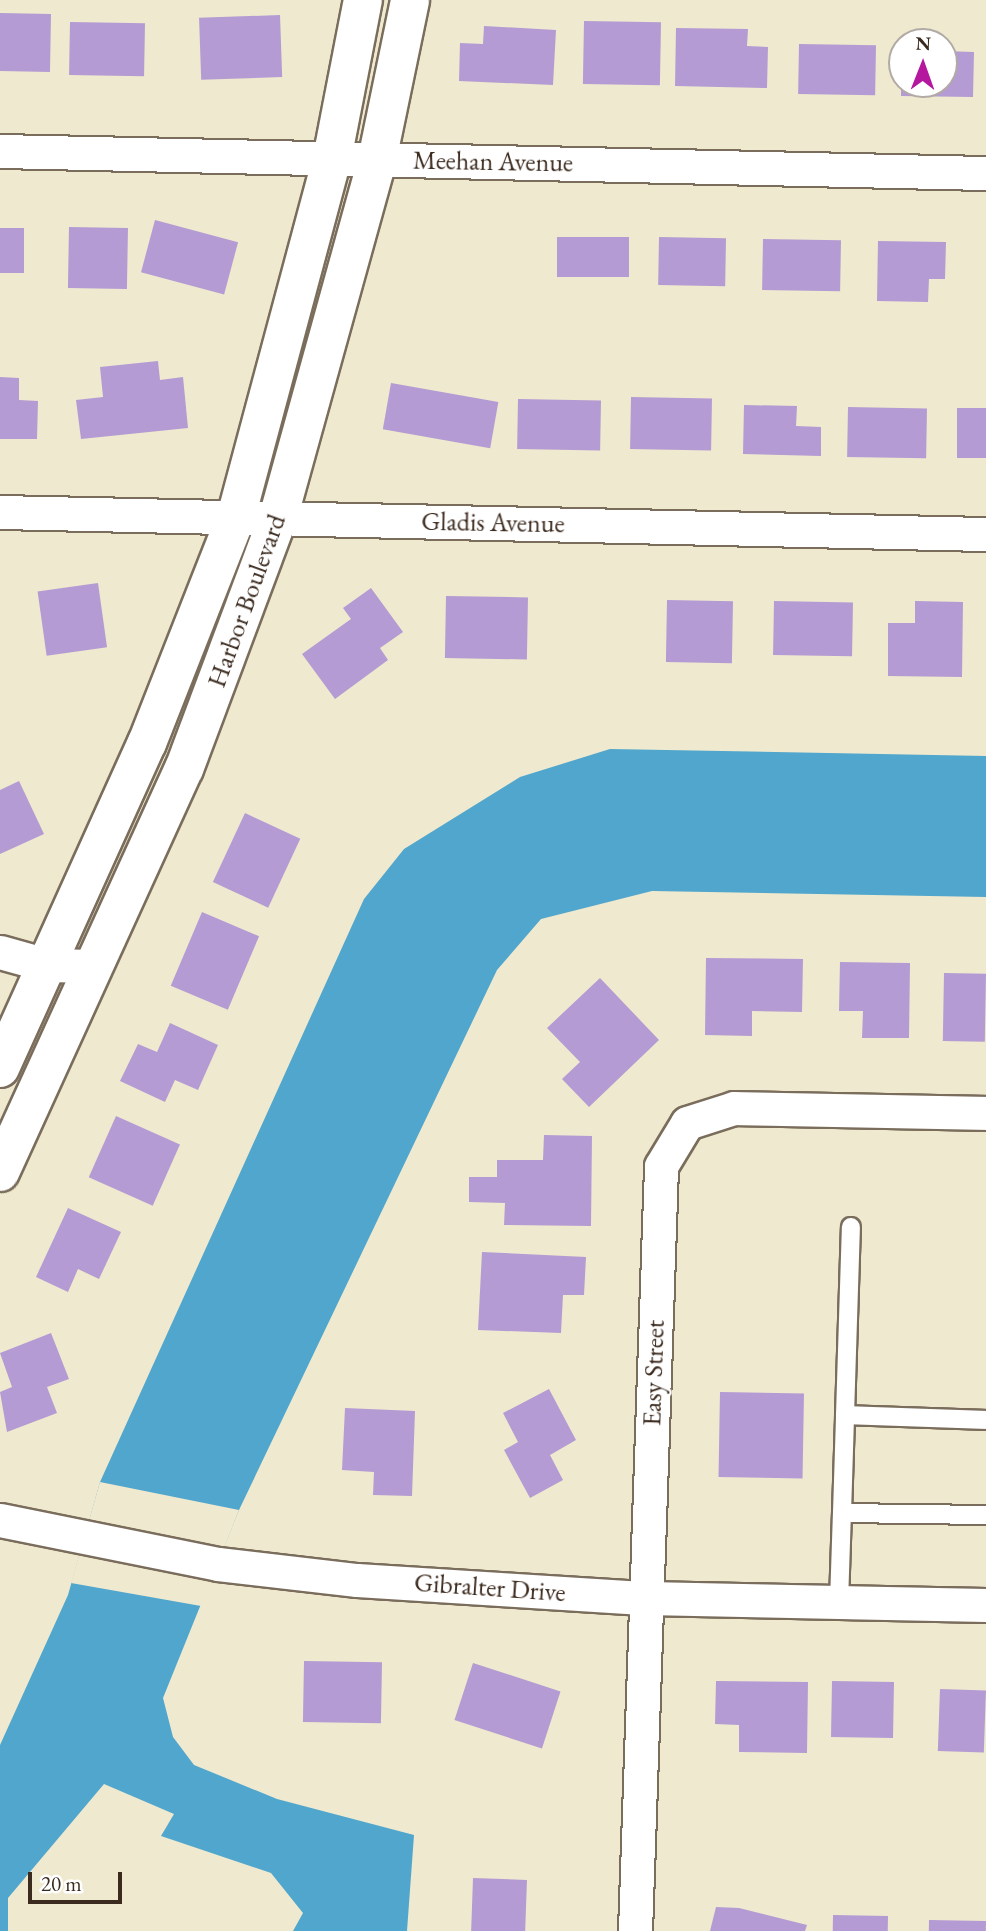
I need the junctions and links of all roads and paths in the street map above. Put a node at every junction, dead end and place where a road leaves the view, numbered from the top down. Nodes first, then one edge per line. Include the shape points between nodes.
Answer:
1 (363, 0) edge
2 (410, 0) edge
3 (0, 151) edge
4 (332, 159) junction
5 (377, 160) junction
6 (986, 173) edge
7 (0, 512) edge
8 (236, 517) junction
9 (278, 518) junction
10 (986, 534) edge
11 (0, 951) edge
12 (47, 965) junction
13 (94, 966) junction
14 (0, 1068) edge
15 (986, 1113) edge
16 (0, 1172) edge
17 (851, 1227) dead end
18 (845, 1415) junction
19 (986, 1420) edge
20 (842, 1513) junction
21 (986, 1515) edge
22 (0, 1520) edge
23 (646, 1598) junction
24 (839, 1602) junction
25 (986, 1605) edge
26 (635, 1931) edge

1 - 4 street, Harbor Boulevard
2 - 5 street, Harbor Boulevard
3 - 4 street, Meehan Avenue
4 - 5 street, Meehan Avenue
4 - 8 street, Harbor Boulevard
5 - 6 street, Meehan Avenue
5 - 9 street, Harbor Boulevard
7 - 8 street, Gladis Avenue
8 - 9 street, Gladis Avenue
8 - 12 street, Harbor Boulevard via 147,743
9 - 10 street, Gladis Avenue
9 - 13 street, Harbor Boulevard via 184,769
11 - 12 street
12 - 13 street
12 - 14 street, Harbor Boulevard
13 - 16 street, Harbor Boulevard
15 - 23 street, Easy Street via 734,1108 687,1123 661,1166
17 - 18 lane
18 - 19 lane
18 - 20 lane
20 - 21 lane
20 - 24 lane
22 - 23 street, Gibralter Drive via 218,1564
23 - 24 street, Gibralter Drive
23 - 26 street, Easy Street
24 - 25 street, Gibralter Drive

